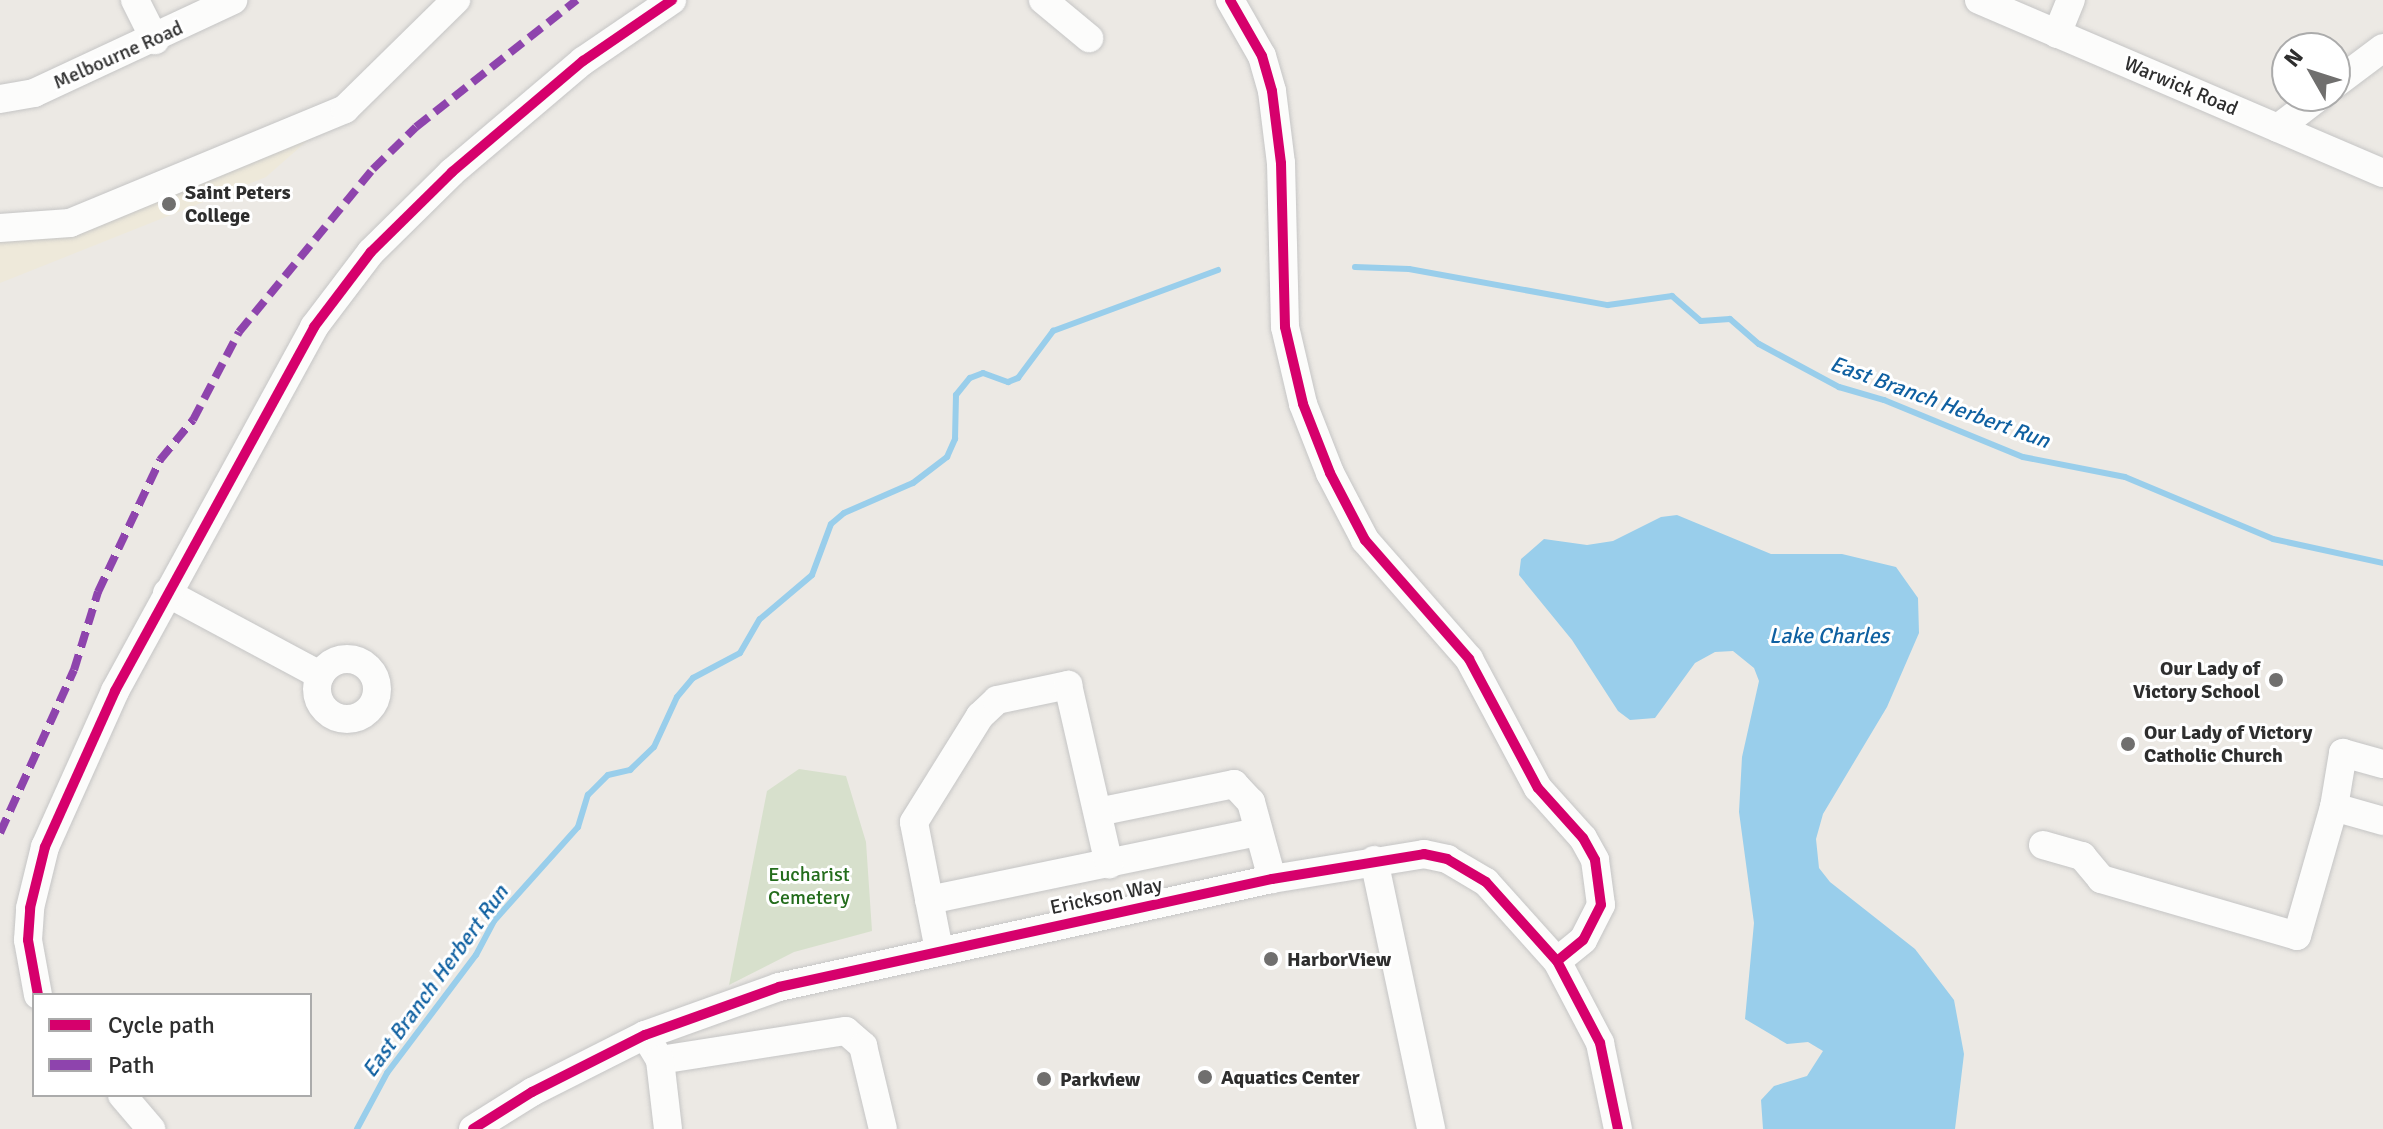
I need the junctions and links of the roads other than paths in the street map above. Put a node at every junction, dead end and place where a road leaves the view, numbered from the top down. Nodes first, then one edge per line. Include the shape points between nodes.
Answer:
1 (135, 0) edge
2 (233, 0) edge
3 (456, 0) edge
4 (672, 0) edge
5 (1043, 0) edge
6 (1230, 0) edge
7 (1979, 0) edge
8 (2071, 0) edge
9 (2057, 34) junction
10 (1089, 38) dead end
11 (155, 40) junction
12 (2383, 48) edge
13 (2351, 72) edge
14 (0, 99) edge
15 (2299, 112) edge
16 (2278, 128) junction
17 (2383, 173) edge
18 (0, 228) edge
19 (167, 593) junction
20 (320, 675) dead end
21 (2383, 764) edge
22 (2334, 807) junction
23 (1098, 812) junction
24 (2383, 821) edge
25 (1256, 832) junction
26 (2043, 845) dead end
27 (1374, 860) junction
28 (1109, 864) junction
29 (1272, 879) junction
30 (929, 900) junction
31 (939, 950) junction
32 (1557, 961) junction
33 (38, 993) edge
34 (645, 1035) junction
35 (660, 1060) junction
36 (124, 1097) edge
37 (151, 1129) edge
38 (473, 1129) edge
39 (668, 1129) edge
40 (883, 1129) edge
41 (1431, 1129) edge
42 (1618, 1129) edge

1 - 11 street
2 - 11 street, Melbourne Road
3 - 18 street via 345,109 70,223
4 - 19 street via 583,61 508,123 371,252 290,366
5 - 10 street
6 - 32 street via 1262,56 1272,91 1281,163 1285,327 1291,365 1324,460 1365,540 1469,659 1538,788 1583,838 1595,860 1601,905 1583,940
7 - 9 street, Warwick Road
8 - 9 street
9 - 16 street, Warwick Road
11 - 14 street, Melbourne Road via 34,93
12 - 13 street
15 - 16 street
16 - 17 street, Warwick Road
19 - 20 street
19 - 33 street via 115,691 45,847 28,940
21 - 22 street via 2343,753
22 - 24 street
22 - 26 street via 2297,936 2101,879 2082,856
23 - 25 street via 1234,784 1251,802
23 - 28 street
23 - 30 street via 1068,685 997,700 980,716 914,822
25 - 28 street
25 - 29 street
27 - 29 street, Erickson Way
27 - 32 street, Erickson Way via 1424,854 1466,868 1513,906
27 - 41 street
28 - 30 street
29 - 31 street, Erickson Way
30 - 31 street
31 - 34 street, Erickson Way via 779,987
32 - 42 street, Erickson Way via 1600,1043
34 - 35 street
34 - 38 street, Erickson Way via 532,1092
35 - 39 street
35 - 40 street via 846,1031 863,1046
36 - 37 street

